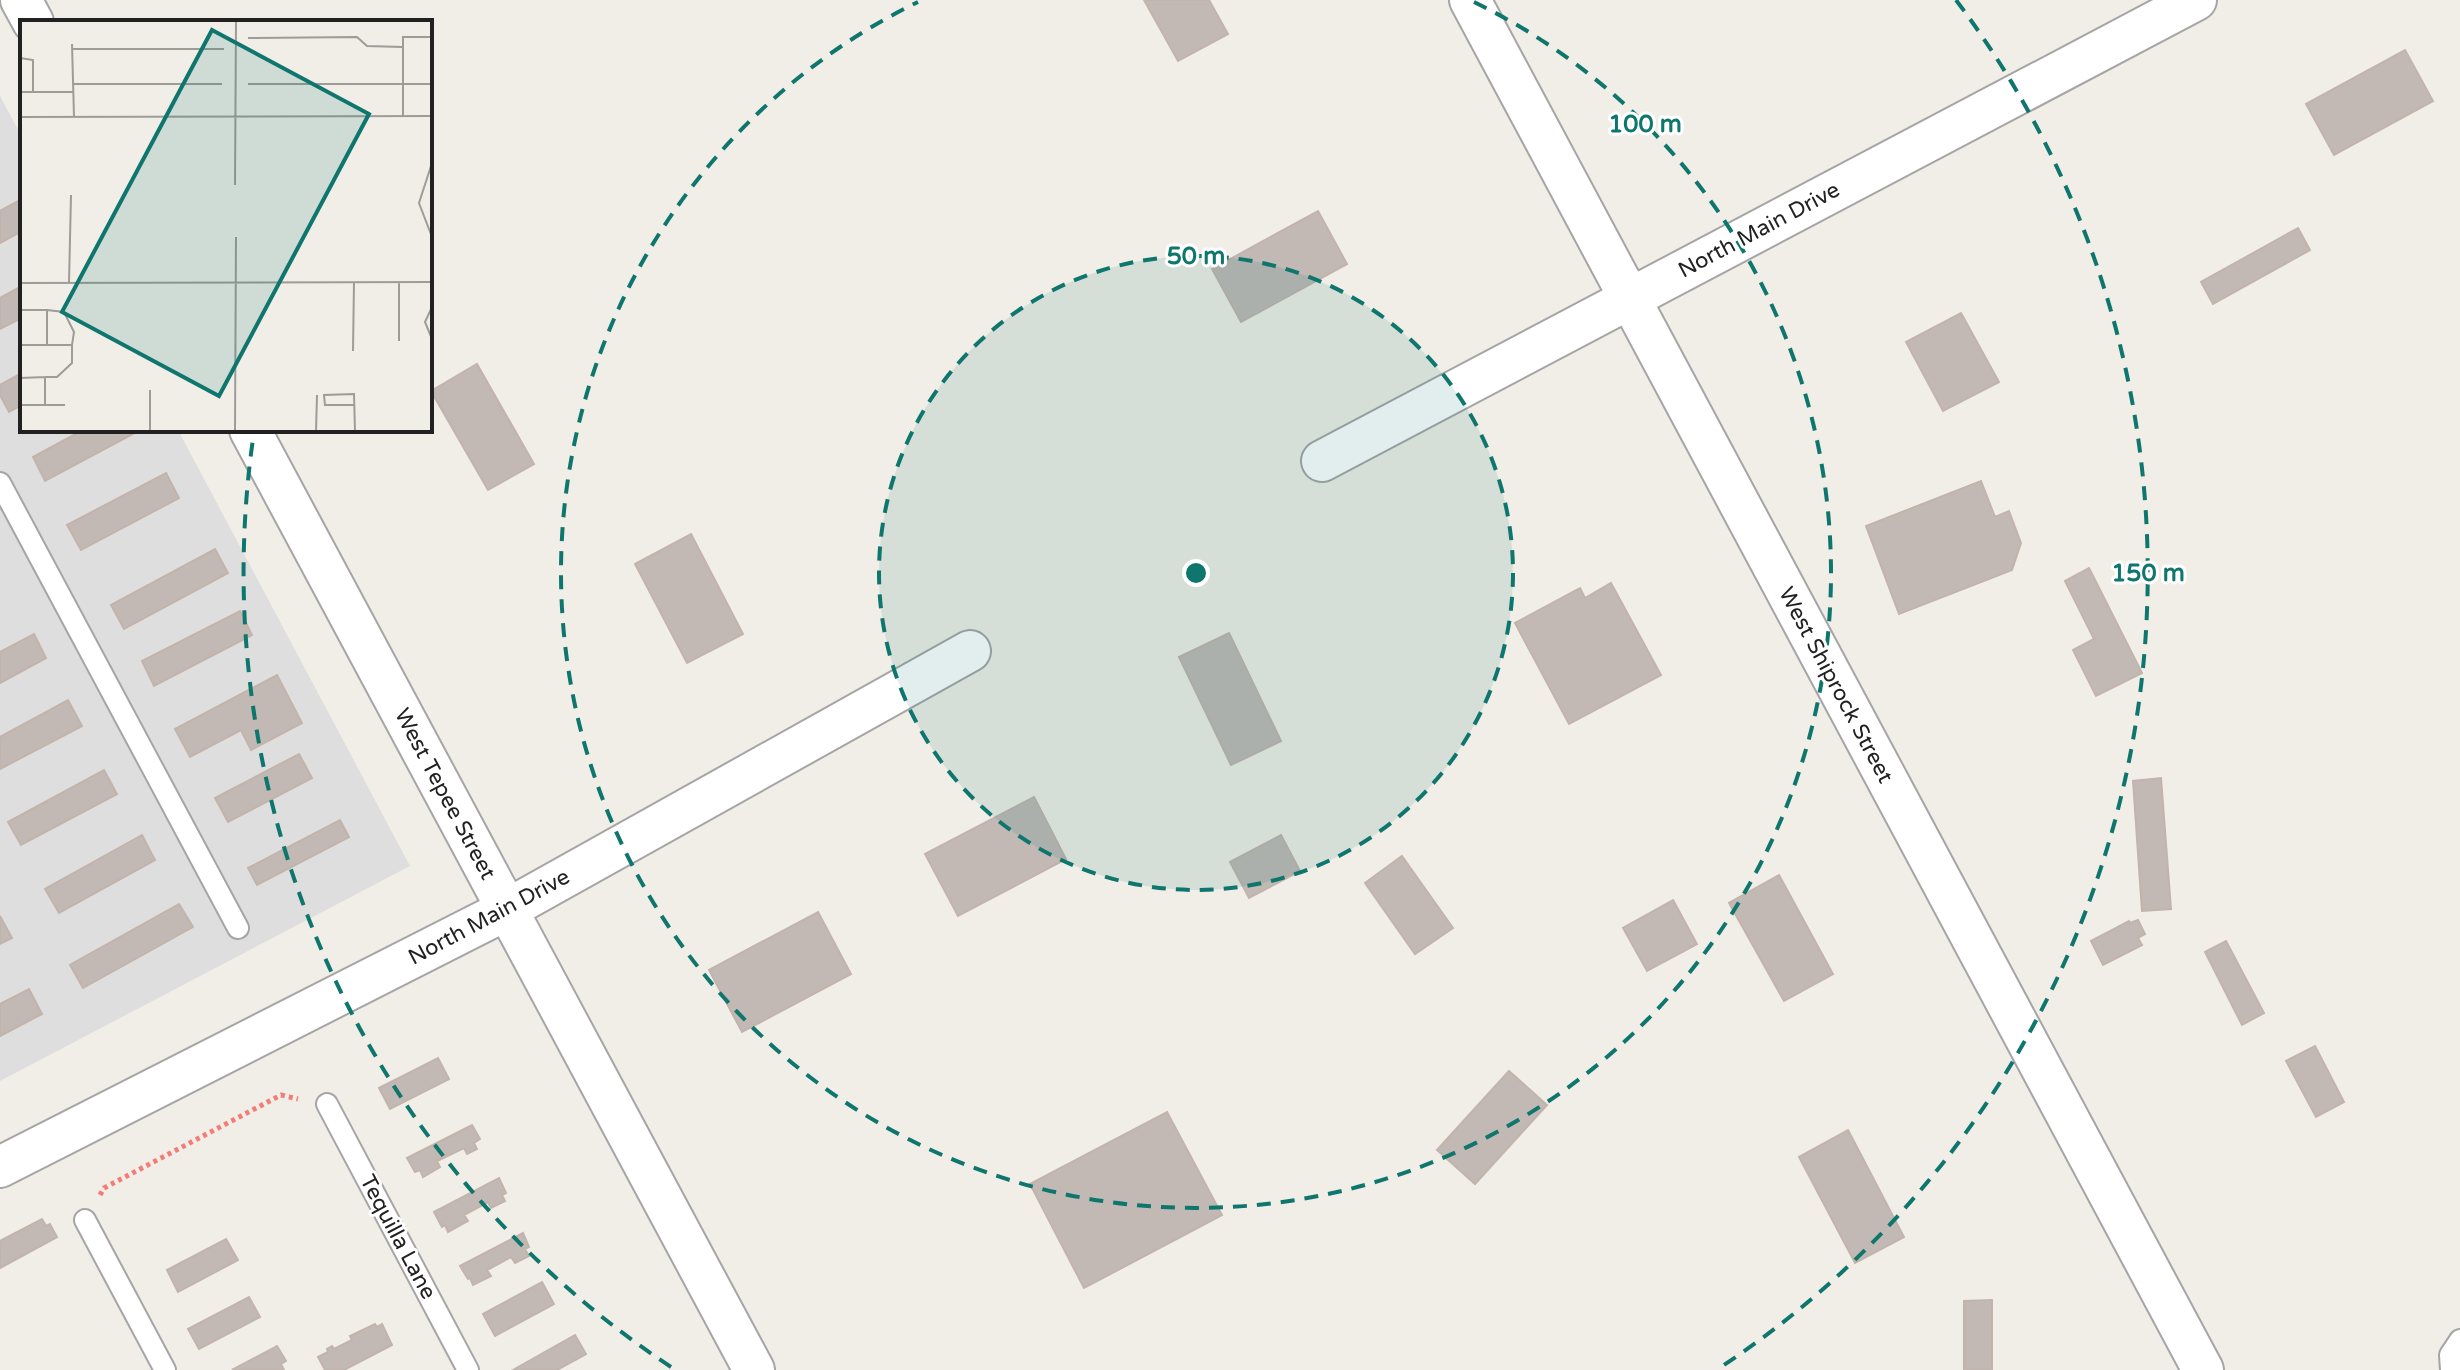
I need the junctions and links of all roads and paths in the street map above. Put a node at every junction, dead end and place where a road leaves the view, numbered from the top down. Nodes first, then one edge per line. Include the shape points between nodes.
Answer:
1 (21, 0) edge
2 (1470, 0) edge
3 (2196, 0) edge
4 (32, 20) edge
5 (1630, 298) junction
6 (251, 432) edge
7 (1322, 461) dead end
8 (0, 483) edge
9 (970, 651) dead end
10 (506, 910) junction
11 (238, 928) dead end
12 (327, 1104) joint
13 (0, 1167) edge
14 (85, 1220) joint
15 (2460, 1340) edge
16 (165, 1370) edge
17 (468, 1370) edge
18 (754, 1370) edge
19 (2203, 1370) edge
20 (2451, 1370) edge

1 - 4 street
2 - 5 street, West Shiprock Street
3 - 5 street, North Main Drive
5 - 7 street, North Main Drive
5 - 19 street, West Shiprock Street
6 - 10 street, West Tepee Street
8 - 11 lane
9 - 10 street, North Main Drive
10 - 13 street, North Main Drive
10 - 18 street, West Tepee Street
12 - 14 path via 281,1095 104,1188
12 - 17 lane, Tequilla Lane
14 - 16 lane
15 - 20 lane via 2450,1355

